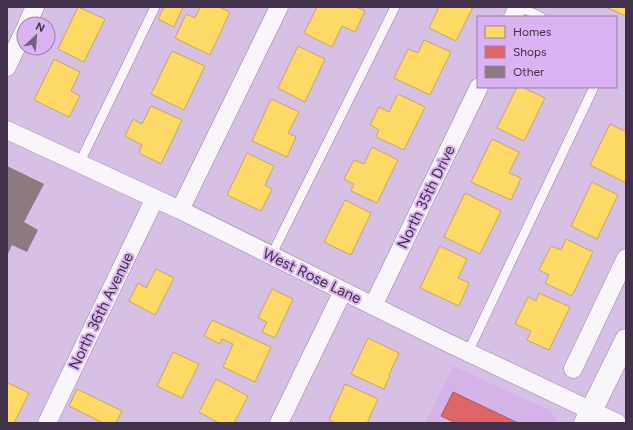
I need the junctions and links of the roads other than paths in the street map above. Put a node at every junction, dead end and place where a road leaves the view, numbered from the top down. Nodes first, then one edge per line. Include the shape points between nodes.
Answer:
1 (155, 7) edge
2 (278, 7) edge
3 (394, 7) edge
4 (519, 7) edge
5 (514, 16) edge
6 (539, 16) edge
7 (16, 48) edge
8 (7, 67) edge
9 (479, 88) edge
10 (594, 88) edge
11 (7, 130) edge
12 (79, 164) junction
13 (155, 198) junction
14 (180, 210) junction
15 (271, 256) junction
16 (626, 258) edge
17 (343, 291) junction
18 (373, 306) junction
19 (626, 340) edge
20 (468, 352) junction
21 (573, 369) dead end
22 (588, 417) edge
23 (47, 423) edge
24 (279, 423) edge
25 (617, 423) edge

1 - 12 lane
2 - 14 street
3 - 15 lane
4 - 5 street
4 - 6 lane
7 - 8 street
9 - 18 street, North 35th Drive
10 - 20 lane
11 - 12 street, West Rose Lane
12 - 13 street, West Rose Lane
13 - 14 street, West Rose Lane
13 - 23 street, North 36th Avenue
14 - 15 street, West Rose Lane
15 - 17 street, West Rose Lane
16 - 21 street
17 - 18 street, West Rose Lane
17 - 24 street
18 - 20 street, West Rose Lane
19 - 22 main road
20 - 22 street, West Rose Lane
22 - 25 street, West Rose Lane

